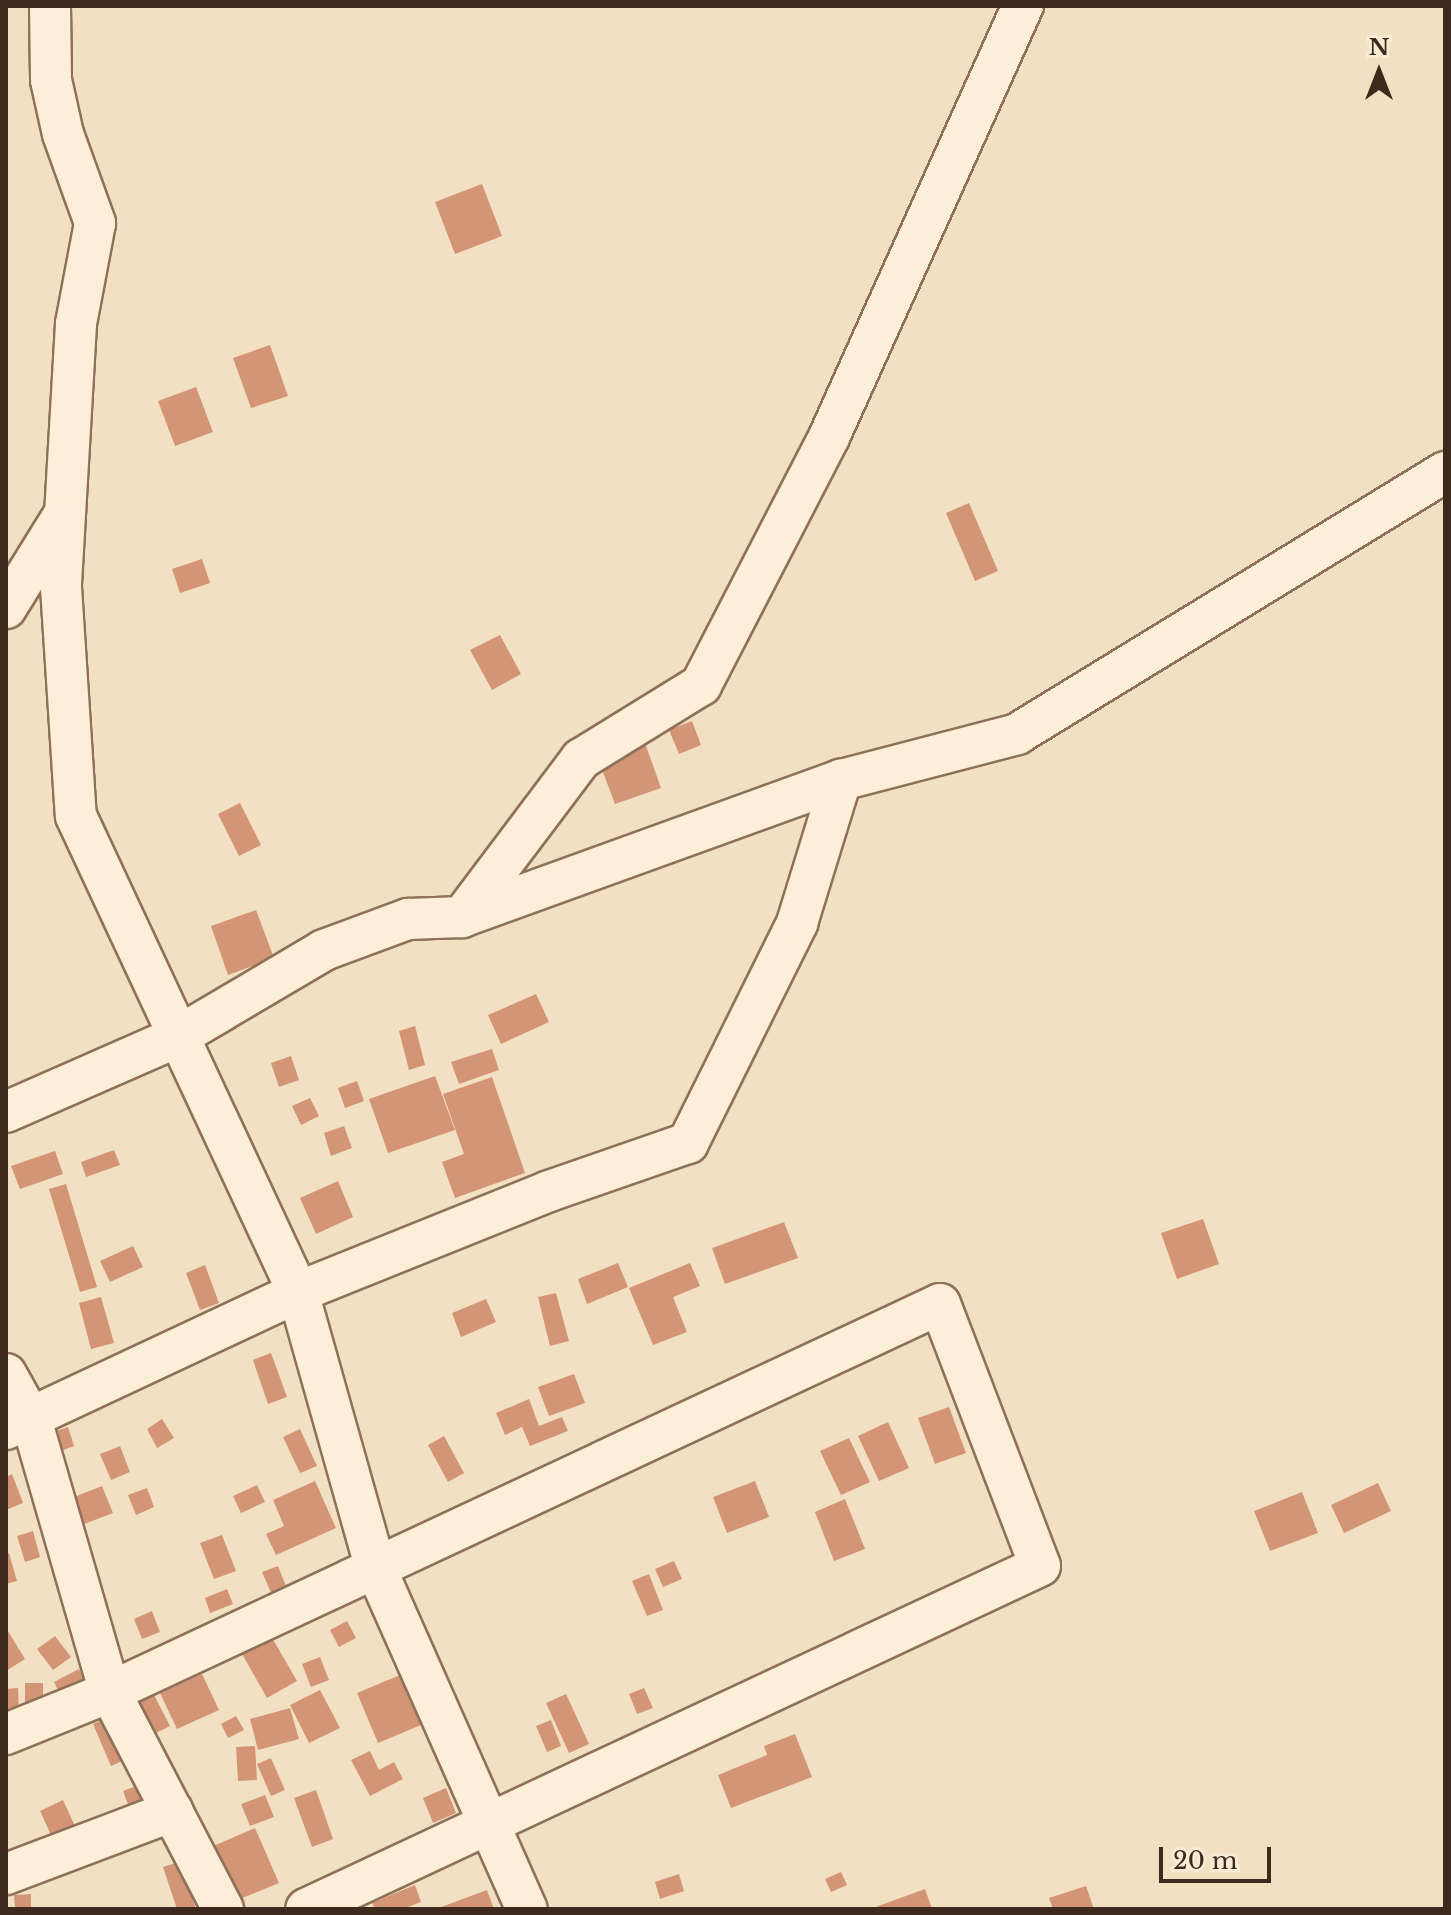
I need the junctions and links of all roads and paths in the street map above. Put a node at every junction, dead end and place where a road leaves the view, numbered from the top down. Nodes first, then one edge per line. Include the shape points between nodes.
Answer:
1 (50, 6) edge
2 (1023, 6) edge
3 (1445, 472) edge
4 (65, 512) junction
5 (6, 608) edge
6 (841, 780) junction
7 (462, 917) junction
8 (177, 1037) junction
9 (6, 1112) edge
10 (298, 1292) junction
11 (6, 1374) edge
12 (18, 1424) edge
13 (376, 1569) junction
14 (110, 1692) junction
15 (6, 1734) edge
16 (173, 1811) junction
17 (492, 1824) junction
18 (6, 1874) edge
19 (223, 1909) edge
20 (306, 1909) edge
21 (527, 1909) edge

1 - 4 street via 51,80 63,134 95,223 76,324
2 - 7 street via 829,437 701,685 581,759
3 - 6 street via 1017,734
4 - 5 street
4 - 8 street via 61,587 76,816
6 - 7 street
6 - 10 street via 797,923 688,1143 549,1191
7 - 8 street via 408,919 324,950
8 - 9 street
8 - 10 street
10 - 12 street
10 - 13 street
11 - 12 street
12 - 14 street
13 - 14 street
13 - 17 street
13 - 17 street via 940,1304 1040,1566
14 - 15 street
14 - 16 street
16 - 18 street
16 - 19 street
17 - 20 street
17 - 21 street

